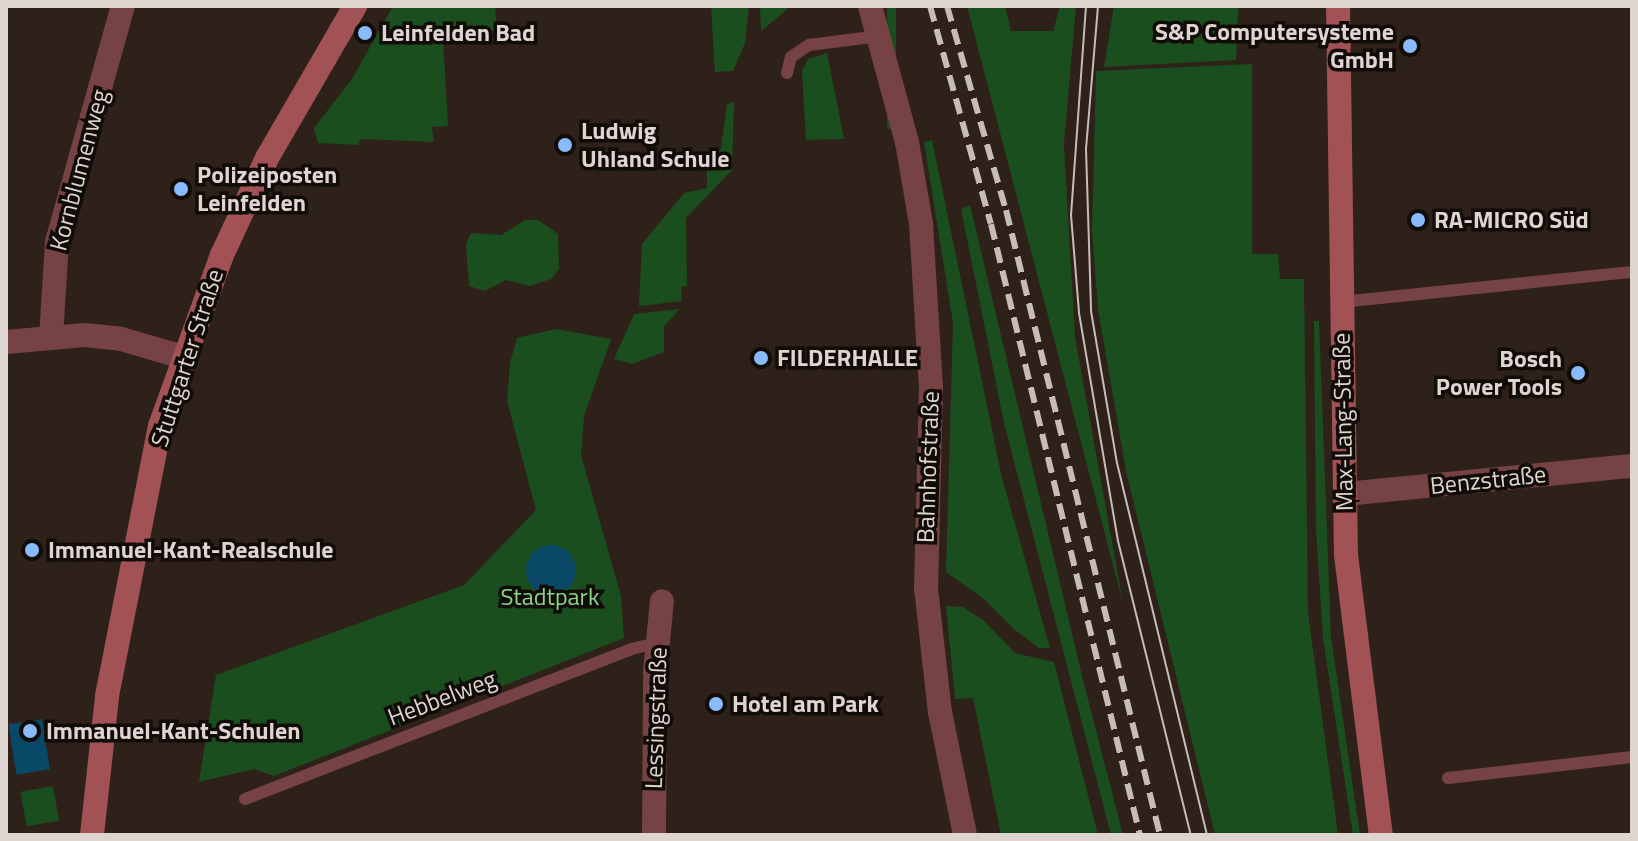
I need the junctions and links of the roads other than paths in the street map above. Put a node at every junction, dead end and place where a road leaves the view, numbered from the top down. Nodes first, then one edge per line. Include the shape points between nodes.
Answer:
1 (123, 6) edge
2 (355, 6) edge
3 (870, 6) edge
4 (1338, 6) edge
5 (879, 36) junction
6 (787, 73) dead end
7 (1632, 272) edge
8 (1340, 302) junction
9 (51, 337) junction
10 (6, 342) edge
11 (183, 357) junction
12 (1632, 466) edge
13 (1345, 494) junction
14 (662, 601) dead end
15 (658, 643) junction
16 (1632, 757) edge
17 (1448, 778) dead end
18 (245, 799) dead end
19 (92, 835) edge
20 (654, 835) edge
21 (965, 835) edge
22 (1381, 835) edge

1 - 9 street, Kornblumenweg via 57,242
2 - 11 main road, Stuttgarter Straße via 267,158
3 - 5 street, Bahnhofstraße
4 - 8 main road, Max-Lang-Straße
5 - 6 lane via 809,45 791,57
5 - 21 street, Bahnhofstraße via 907,142 924,248 931,386 926,588 940,712
7 - 8 lane
8 - 13 main road, Max-Lang-Straße
9 - 10 street
9 - 11 street via 121,339
11 - 19 main road, Stuttgarter Straße via 160,426 107,696
12 - 13 street, Benzstraße
13 - 22 main road, Max-Lang-Straße via 1353,631
14 - 15 street, Lessingstraße
15 - 18 lane, Hebbelweg
15 - 20 street, Lessingstraße
16 - 17 lane

